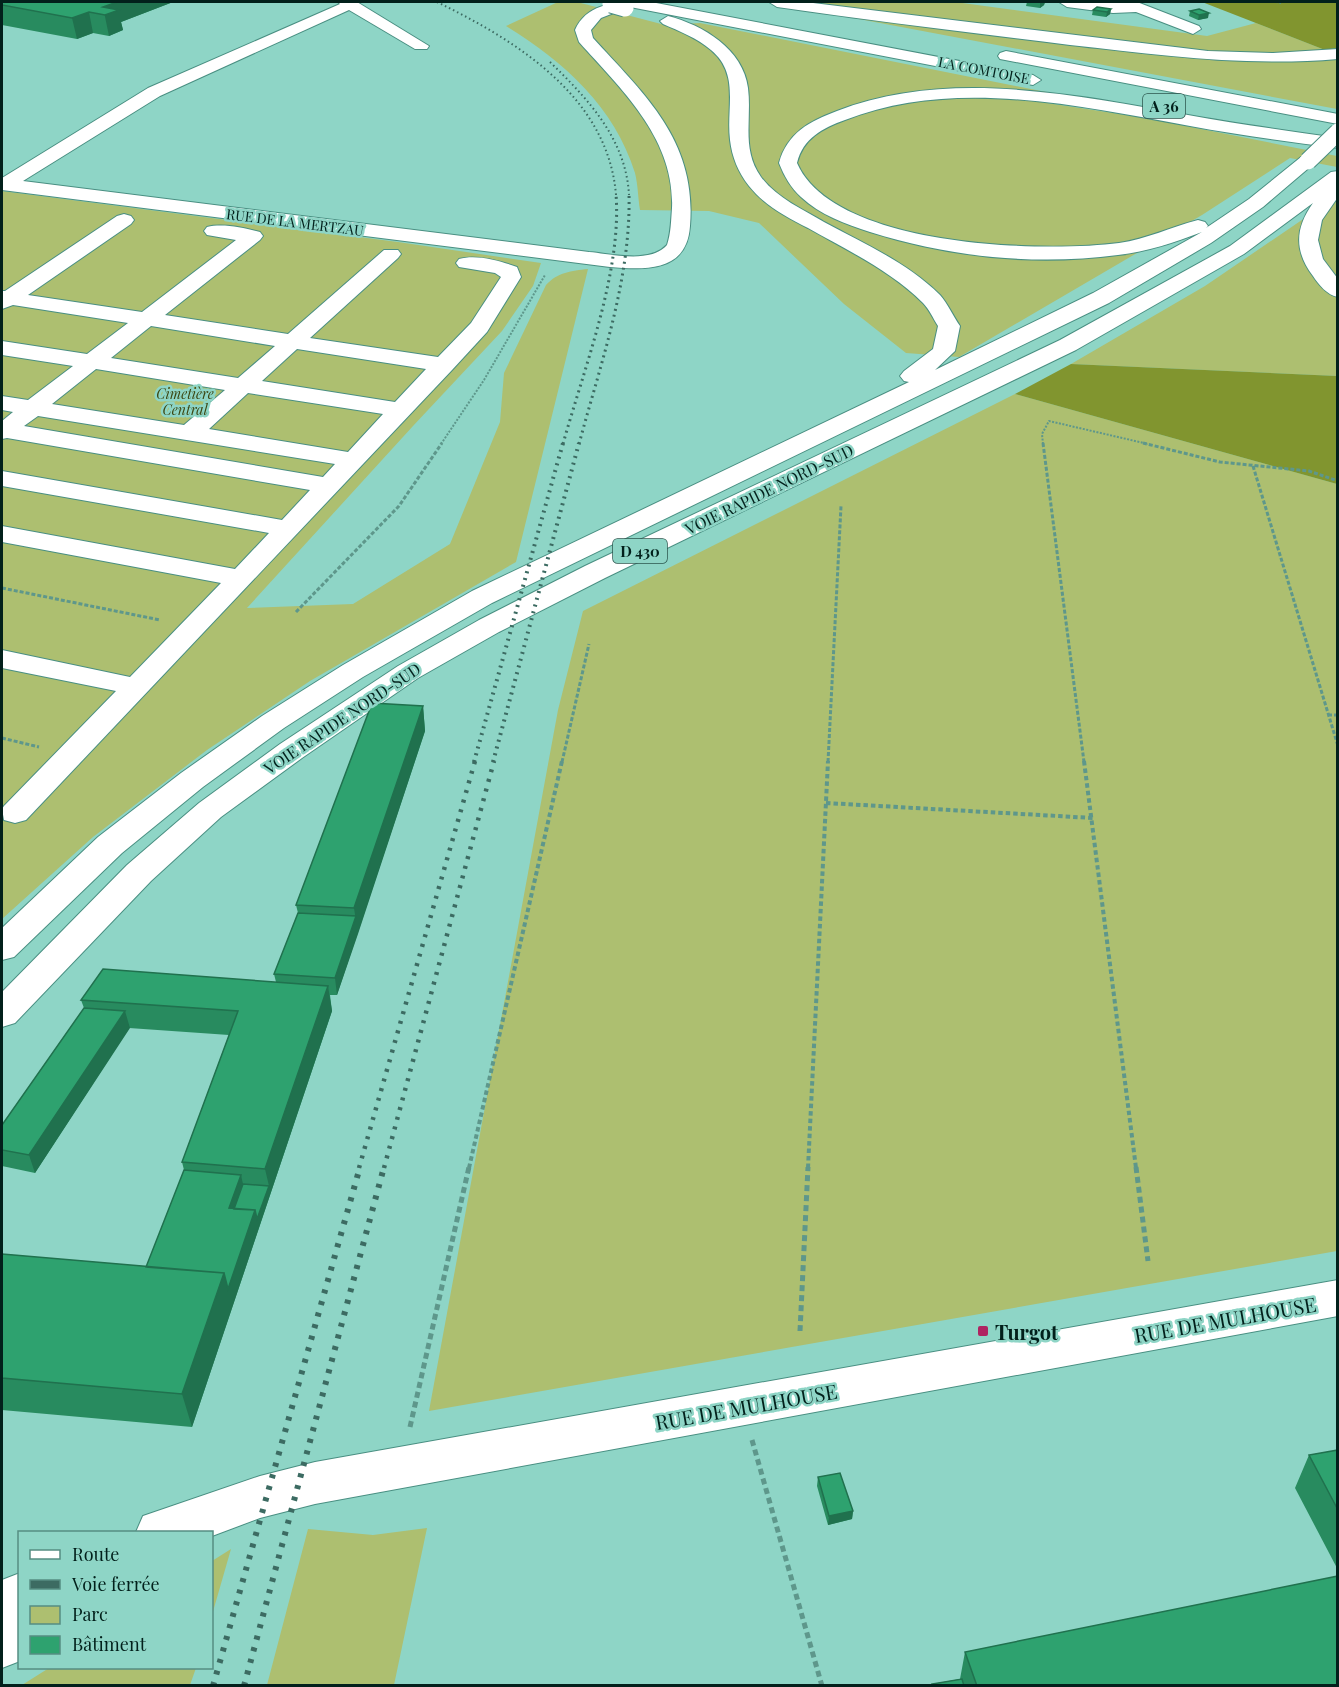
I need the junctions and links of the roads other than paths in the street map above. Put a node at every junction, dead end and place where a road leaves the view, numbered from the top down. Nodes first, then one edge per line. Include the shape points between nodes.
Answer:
1 (1067, 2) edge
2 (348, 3) edge
3 (622, 3) edge
4 (1131, 4) edge
5 (773, 7) edge
6 (1193, 29) dead end
7 (879, 32) dead end
8 (421, 46) dead end
9 (994, 54) dead end
10 (1338, 54) edge
11 (1041, 62) junction
12 (1338, 114) edge
13 (1338, 119) edge
14 (1338, 132) edge
15 (1338, 142) edge
16 (1308, 161) junction
17 (1338, 176) edge
18 (1338, 183) edge
19 (3, 190) edge
20 (124, 219) junction
21 (273, 220) junction
22 (147, 223) dead end
23 (194, 229) dead end
24 (253, 236) junction
25 (391, 254) junction
26 (1338, 291) edge
27 (4, 300) edge
28 (147, 319) junction
29 (293, 342) junction
30 (2, 348) edge
31 (92, 362) junction
32 (444, 364) junction
33 (243, 386) junction
34 (2, 403) edge
35 (34, 408) junction
36 (401, 411) junction
37 (2, 431) edge
38 (190, 434) junction
39 (787, 451) junction
40 (354, 460) junction
41 (2, 478) edge
42 (330, 486) junction
43 (288, 529) junction
44 (2, 534) edge
45 (242, 578) junction
46 (2, 659) edge
47 (137, 687) junction
48 (6, 817) edge
49 (2, 948) edge
50 (2, 1014) edge
51 (1338, 1298) edge
52 (166, 1531) edge
53 (18, 1597) edge
54 (2, 1604) edge
55 (18, 1627) edge
56 (2, 1644) edge

1 - 4 main road via 1113,8
2 - 8 main road
2 - 19 main road via 154,92
3 - 15 main road, LA COMTOISE / A 36
3 - 21 main road, RUE DE LA MERTZAU via 591,18 583,35 646,108 671,149 682,198 678,242 670,253 657,260 637,262
3 - 39 main road via 690,30 722,51 739,77 740,150 755,182 794,215 912,280 942,310 948,326 948,342 933,364 866,399
4 - 6 main road
5 - 7 main road
5 - 10 main road via 1184,54 1270,58
9 - 11 main road, LA COMTOISE / A 36
11 - 12 main road
11 - 13 main road, LA COMTOISE / A 36
14 - 16 main road, VOIE RAPIDE NORD-SUD / D 430, bridge
15 - 16 main road via 1067,99 947,94 883,102 834,117 795,144 788,162 796,181 815,200 873,228 957,247 1044,253 1119,248 1182,234
16 - 39 main road, VOIE RAPIDE NORD-SUD / D 430 via 1256,203 1157,267
17 - 50 main road, VOIE RAPIDE NORD-SUD / D 430 via 1237,250 1095,331 595,573 408,672 210,810 139,873
18 - 26 main road via 1312,220 1307,243 1317,270
19 - 20 main road
19 - 21 main road, RUE DE LA MERTZAU
20 - 22 main road
20 - 27 main road
21 - 24 main road
23 - 24 main road
24 - 25 main road
24 - 28 main road
25 - 29 main road
25 - 32 main road via 510,271 511,277 479,327
27 - 28 main road
28 - 29 main road
28 - 31 main road
29 - 32 main road
29 - 33 main road
30 - 31 main road
31 - 33 main road
31 - 35 main road
32 - 36 main road
33 - 36 main road
33 - 38 main road
34 - 35 main road
35 - 37 main road
35 - 38 main road
36 - 40 main road
37 - 42 main road
38 - 40 main road
39 - 49 main road, VOIE RAPIDE NORD-SUD / D 430 via 482,597 343,677 192,780 110,845
40 - 42 main road
41 - 43 main road
42 - 43 main road
43 - 45 main road
44 - 45 main road
45 - 47 main road
46 - 47 main road
47 - 48 main road
51 - 52 main road, RUE DE MULHOUSE via 315,1483
53 - 54 main road
55 - 56 main road

